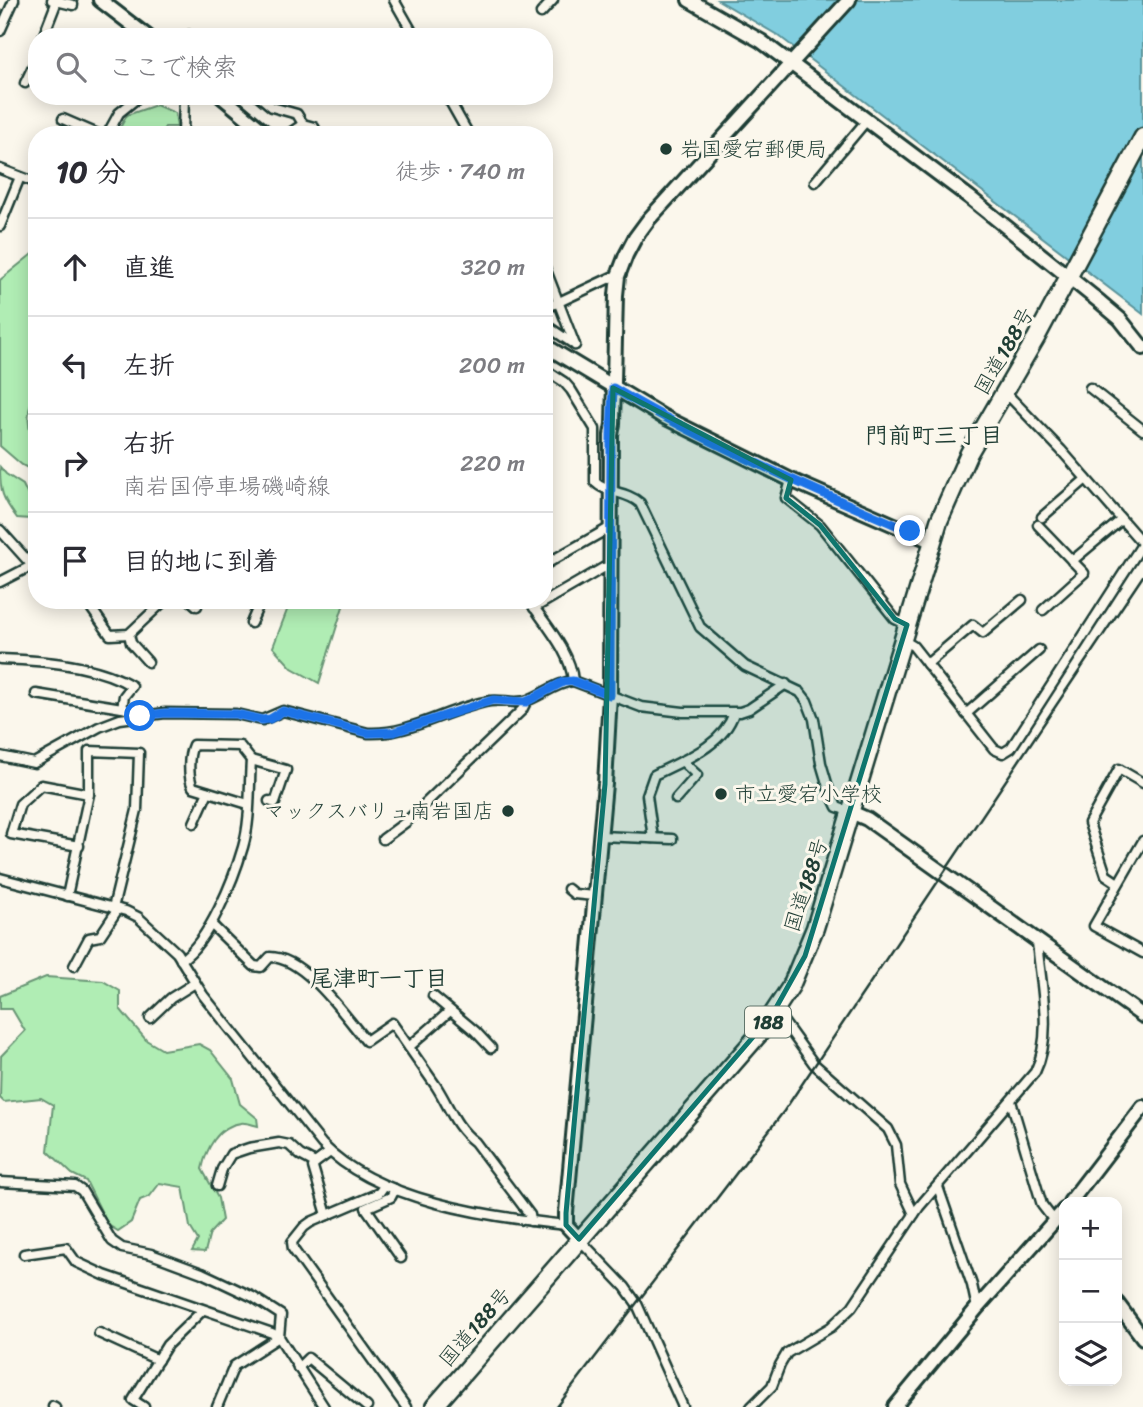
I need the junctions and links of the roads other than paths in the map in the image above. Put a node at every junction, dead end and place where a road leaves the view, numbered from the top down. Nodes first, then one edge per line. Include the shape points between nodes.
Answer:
1 (14, 0) edge
2 (100, 0) edge
3 (394, 0) edge
4 (553, 0) edge
5 (689, 0) edge
6 (849, 0) edge
7 (54, 1) edge
8 (74, 5) dead end
9 (541, 13) dead end
10 (46, 28) edge
11 (136, 28) edge
12 (410, 28) edge
13 (0, 31) edge
14 (794, 61) junction
15 (28, 77) edge
16 (25, 83) dead end
17 (129, 105) edge
18 (184, 105) edge
19 (232, 105) edge
20 (270, 105) edge
21 (452, 105) edge
22 (63, 120) dead end
23 (867, 120) junction
24 (303, 124) junction
25 (78, 126) edge
26 (112, 126) edge
27 (183, 126) edge
28 (257, 126) edge
29 (300, 126) edge
30 (310, 126) edge
31 (464, 126) edge
32 (1143, 137) edge
33 (0, 169) edge
34 (20, 177) junction
35 (28, 180) edge
36 (816, 182) dead end
37 (0, 226) edge
38 (1071, 272) junction
39 (618, 276) junction
40 (553, 288) edge
41 (559, 303) junction
42 (553, 305) edge
43 (553, 330) edge
44 (1143, 348) edge
45 (553, 351) edge
46 (553, 375) edge
47 (613, 388) junction
48 (1090, 388) dead end
49 (1005, 392) junction
50 (1143, 429) edge
51 (1086, 479) junction
52 (791, 480) junction
53 (611, 489) junction
54 (1121, 520) junction
55 (611, 527) junction
56 (0, 530) edge
57 (932, 541) junction
58 (1143, 543) edge
59 (553, 560) edge
60 (1072, 561) junction
61 (28, 562) edge
62 (611, 567) junction
63 (28, 571) edge
64 (0, 582) edge
65 (553, 593) edge
66 (1022, 600) dead end
67 (92, 609) edge
68 (155, 609) edge
69 (257, 609) edge
70 (534, 609) edge
71 (1043, 610) dead end
72 (251, 623) dead end
73 (905, 633) junction
74 (129, 634) junction
75 (1039, 650) dead end
76 (0, 659) edge
77 (148, 662) dead end
78 (927, 664) junction
79 (573, 681) junction
80 (786, 684) junction
81 (36, 694) dead end
82 (610, 695) junction
83 (526, 702) junction
84 (122, 708) junction
85 (734, 713) junction
86 (966, 715) junction
87 (140, 716) junction
88 (0, 756) edge
89 (251, 760) junction
90 (682, 761) junction
91 (1143, 783) edge
92 (208, 792) junction
93 (89, 794) junction
94 (676, 799) dead end
95 (269, 801) dead end
96 (248, 804) junction
97 (850, 812) junction
98 (194, 823) dead end
99 (600, 836) junction
100 (653, 838) junction
101 (383, 839) dead end
102 (672, 839) dead end
103 (1143, 841) edge
104 (79, 846) junction
105 (0, 878) edge
106 (1118, 883) junction
107 (568, 889) dead end
108 (67, 896) junction
109 (594, 896) junction
110 (115, 909) junction
111 (212, 925) junction
112 (1037, 941) junction
113 (1143, 953) edge
114 (181, 960) junction
115 (74, 966) dead end
116 (195, 983) junction
117 (433, 996) dead end
118 (450, 1011) junction
119 (772, 1015) junction
120 (1143, 1016) edge
121 (150, 1018) dead end
122 (409, 1047) junction
123 (491, 1048) dead end
124 (1012, 1101) junction
125 (1143, 1107) edge
126 (330, 1152) junction
127 (315, 1163) junction
128 (0, 1182) edge
129 (217, 1186) dead end
130 (384, 1186) junction
131 (938, 1187) junction
132 (395, 1189) junction
133 (1074, 1197) edge
134 (914, 1214) junction
135 (327, 1215) junction
136 (1059, 1217) edge
137 (531, 1222) junction
138 (1055, 1222) junction
139 (566, 1225) junction
140 (1059, 1227) edge
141 (579, 1239) junction
142 (24, 1254) dead end
143 (401, 1258) dead end
144 (977, 1308) junction
145 (203, 1310) junction
146 (1122, 1310) edge
147 (99, 1333) dead end
148 (279, 1337) junction
149 (1143, 1338) edge
150 (158, 1360) junction
151 (298, 1368) junction
152 (144, 1407) edge
153 (218, 1407) edge
154 (324, 1407) edge
155 (367, 1407) edge
156 (406, 1407) edge
157 (434, 1407) edge
158 (683, 1407) edge
159 (751, 1407) edge
160 (895, 1407) edge

1 - 13 street
2 - 11 street
3 - 12 street
4 - 9 street
5 - 14 street
6 - 14 street
7 - 8 street
7 - 10 street
14 - 23 street
14 - 39 street via 649,219
15 - 16 street
17 - 26 street
18 - 27 street
19 - 28 street
20 - 24 street via 297,114
21 - 31 street
22 - 25 street
23 - 36 street
23 - 38 street
24 - 29 street
24 - 30 street
32 - 38 highway, 国道188号 / 188
33 - 34 street
34 - 35 street
34 - 37 street
38 - 44 street
38 - 49 highway, 国道188号 / 188
39 - 41 street
39 - 47 street
40 - 41 street
41 - 42 street
41 - 43 street via 575,345
45 - 47 street
46 - 53 street via 572,390 595,429 595,482
47 - 52 street
47 - 53 street
48 - 50 street
49 - 51 street
49 - 57 highway, 国道188号 / 188 via 969,453
51 - 54 street
51 - 60 street via 1040,521
52 - 57 street
52 - 73 street via 786,498 820,526
53 - 55 street
53 - 80 street via 640,503 700,627 745,666
54 - 58 street
54 - 60 street
55 - 59 street
55 - 62 street
56 - 61 street
57 - 73 highway, 国道188号 / 188
58 - 86 street via 1011,748 1003,753 994,749
60 - 71 street via 1084,573
62 - 65 street
62 - 82 street
63 - 64 street
66 - 78 street via 983,633 973,625
67 - 74 street via 110,635
68 - 74 street
69 - 72 street
70 - 79 street via 563,652
73 - 78 street
73 - 97 highway, 国道188号 / 188
74 - 77 street
75 - 86 street
76 - 84 street via 39,660 115,676 132,686
78 - 86 street
79 - 82 street
79 - 83 street
80 - 85 street via 749,709
80 - 97 street via 807,701 829,790 837,807
81 - 84 street
82 - 85 street via 663,711
82 - 99 street
83 - 87 street via 493,700 380,734 283,711 262,720 236,714
83 - 101 street via 406,822
84 - 87 street
85 - 90 street via 715,742
87 - 88 street via 99,727 34,763
89 - 92 street via 240,746 192,746 191,782
89 - 95 street via 286,770 275,803
89 - 96 street
90 - 94 street via 697,775
90 - 100 street via 654,775 647,795
91 - 106 street via 1119,769 1089,823 1106,875
92 - 96 street
92 - 98 street
93 - 104 street
93 - 104 street via 41,785 20,804 11,834
93 - 110 street via 89,751 139,752 137,810
96 - 111 street via 244,846
97 - 112 street via 867,819
97 - 119 highway, 国道188号 / 188 via 805,956
99 - 100 street
99 - 109 street
100 - 102 street
103 - 106 street
104 - 108 street
105 - 108 street
106 - 113 street via 1094,926
107 - 109 street
108 - 110 street
109 - 139 street
110 - 114 street via 138,917
110 - 115 street via 100,936 89,938
111 - 114 street
111 - 122 street via 254,966 261,967 270,957 295,965 366,1041 392,1023
112 - 120 street
112 - 124 street via 1043,1054
114 - 116 street
116 - 121 street
116 - 126 street
117 - 118 street
118 - 122 street
118 - 123 street
119 - 134 street via 783,1021 814,1065 888,1129 900,1184
119 - 141 highway, 国道188号 / 188
122 - 137 street via 464,1134 475,1142
124 - 131 street
124 - 138 street via 1042,1205
125 - 133 street
126 - 127 street
126 - 130 street
127 - 129 street via 289,1145 249,1148 231,1154
127 - 135 street
128 - 148 street via 75,1186 112,1241 253,1297 281,1315
130 - 132 street
130 - 135 street via 379,1193
131 - 134 street
131 - 144 street
132 - 137 street
132 - 143 street via 391,1197 366,1208
134 - 159 street via 852,1307 831,1327 787,1353 772,1386
135 - 156 street via 304,1227 292,1242 293,1249
136 - 138 street
137 - 139 street
138 - 140 street
138 - 144 street
139 - 141 street
141 - 157 highway, 国道188号 / 188
141 - 158 street via 634,1299
142 - 145 street via 66,1248 76,1262 104,1275
144 - 160 street
145 - 148 street
145 - 150 street
146 - 149 street
147 - 150 street
148 - 151 street
148 - 153 street via 234,1366
150 - 152 street via 133,1400
151 - 154 street
151 - 155 street via 308,1358

